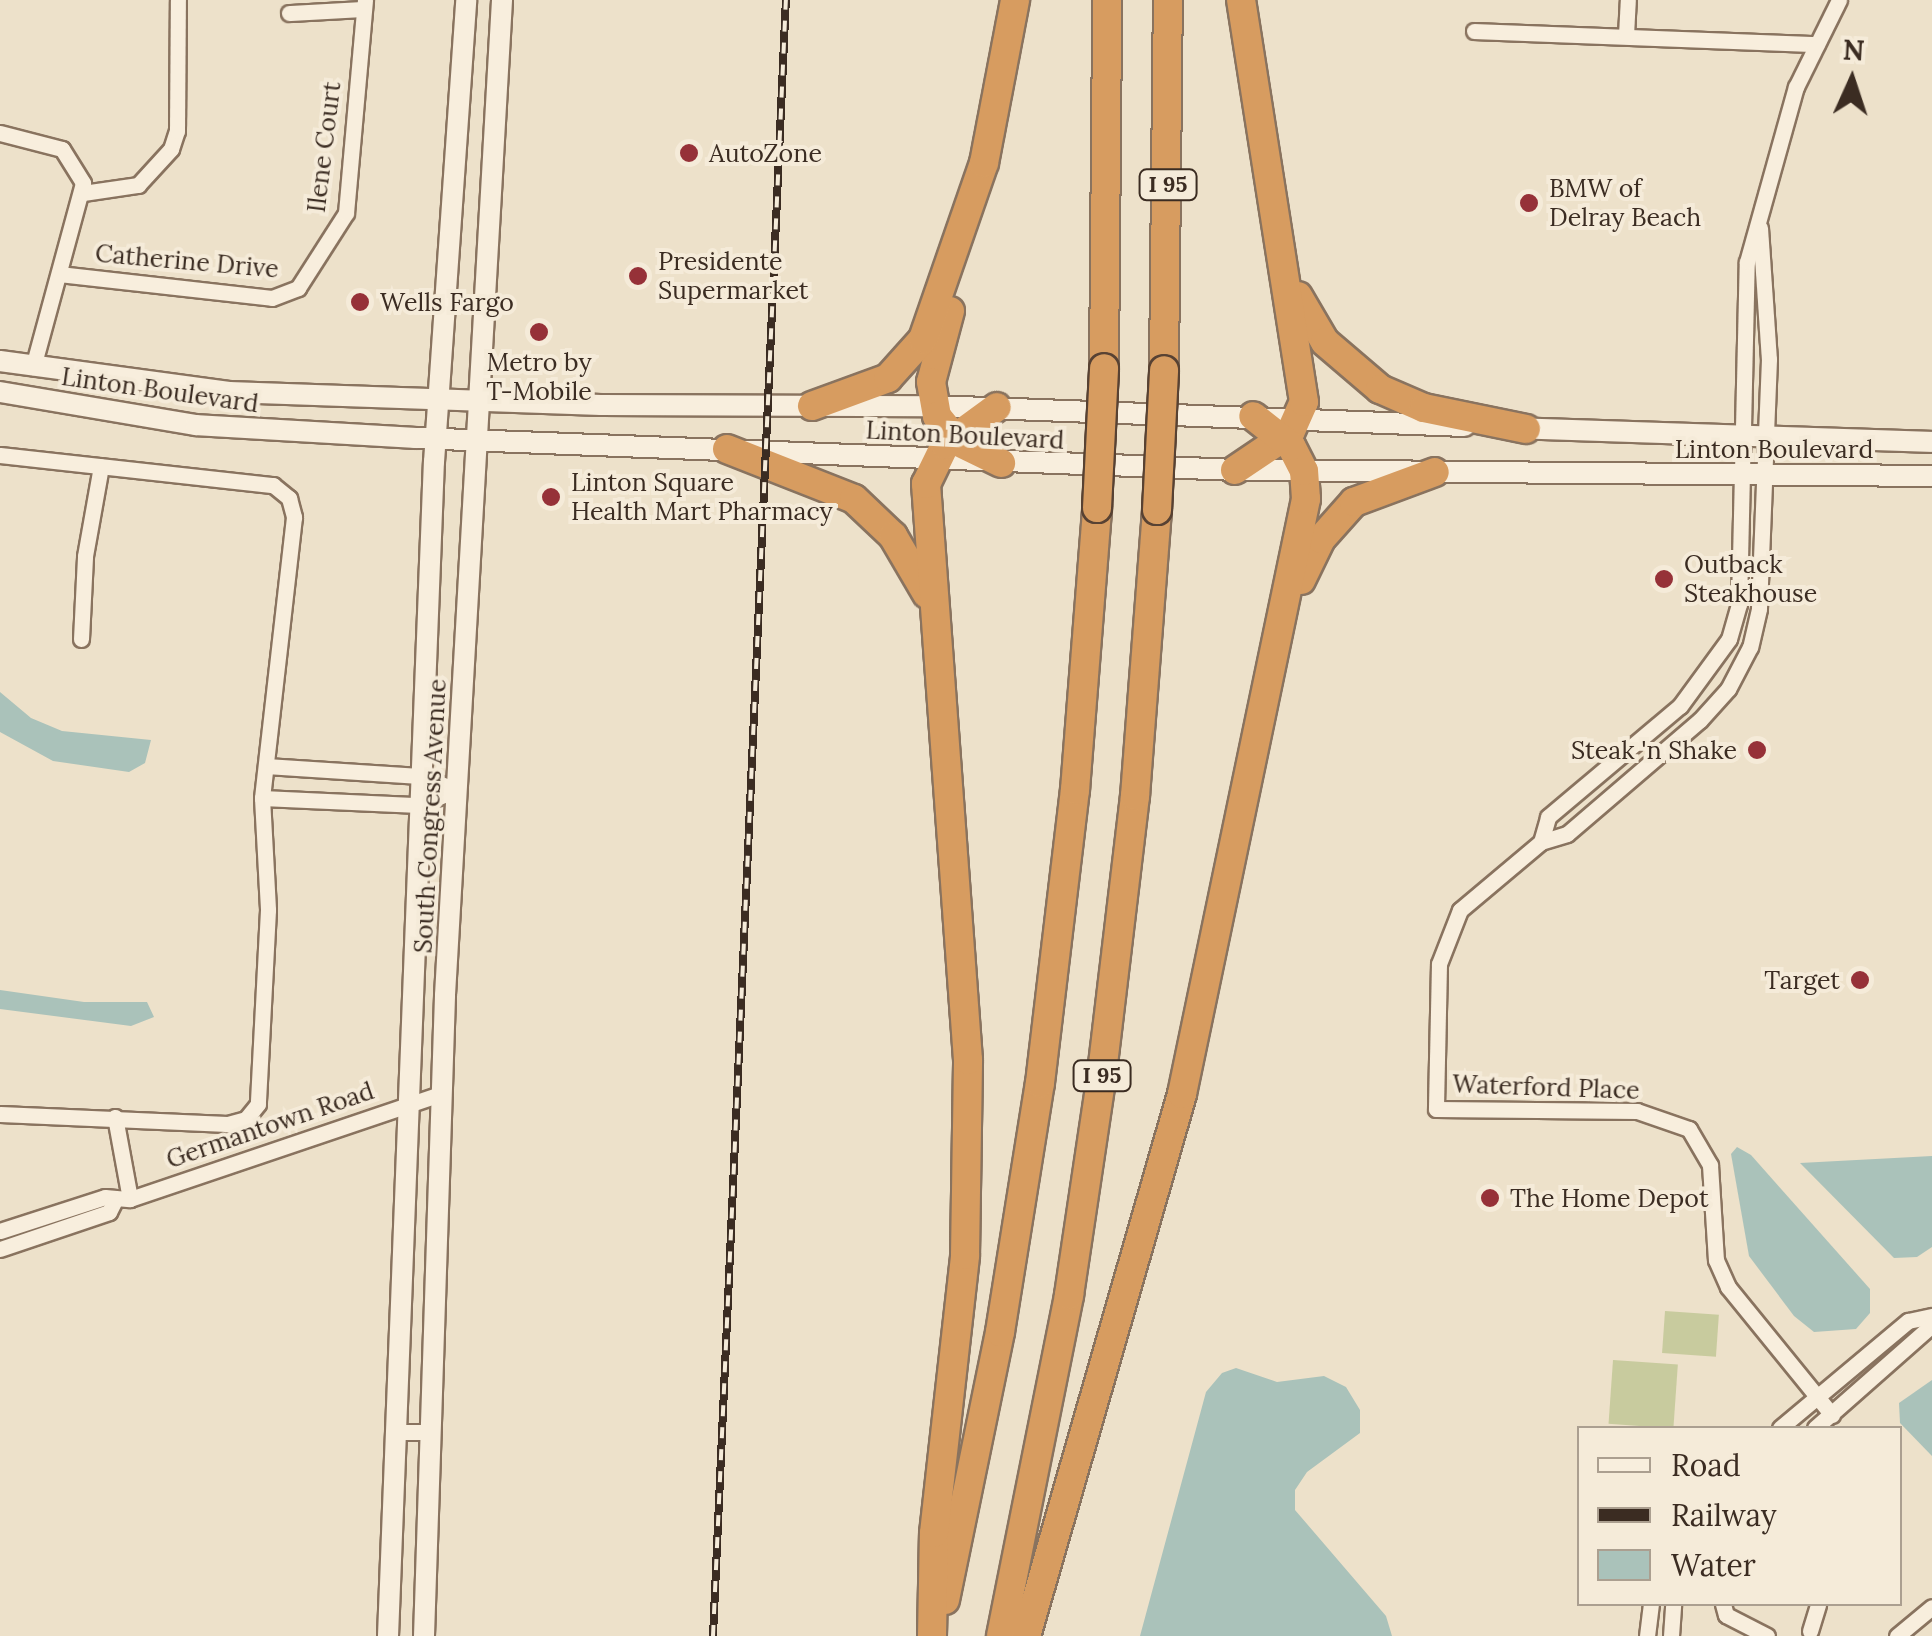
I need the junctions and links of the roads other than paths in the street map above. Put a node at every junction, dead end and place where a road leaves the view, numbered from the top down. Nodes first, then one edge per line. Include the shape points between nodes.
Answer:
1 (178, 0) edge
2 (466, 0) edge
3 (502, 0) edge
4 (1015, 0) edge
5 (1107, 0) edge
6 (1168, 0) edge
7 (1241, 0) edge
8 (1628, 0) edge
9 (1839, 0) edge
10 (365, 4) edge
11 (289, 13) dead end
12 (1474, 31) dead end
13 (1626, 35) junction
14 (1817, 44) junction
15 (0, 133) edge
16 (82, 194) junction
17 (965, 226) junction
18 (1760, 228) junction
19 (1286, 267) junction
20 (59, 274) junction
21 (304, 280) joint
22 (0, 361) edge
23 (33, 367) junction
24 (0, 389) edge
25 (438, 400) junction
26 (476, 402) junction
27 (812, 406) junction
28 (934, 406) junction
29 (997, 407) junction
30 (1253, 416) joint
31 (1292, 428) junction
32 (1526, 429) junction
33 (435, 438) junction
34 (953, 438) junction
35 (1740, 439) junction
36 (1765, 439) junction
37 (475, 440) junction
38 (1932, 442) edge
39 (727, 449) junction
40 (0, 455) edge
41 (933, 459) junction
42 (1001, 463) junction
43 (101, 466) junction
44 (1235, 470) junction
45 (1304, 471) junction
46 (1435, 472) junction
47 (1764, 473) junction
48 (1739, 474) junction
49 (1932, 476) edge
50 (930, 602) junction
51 (1280, 628) junction
52 (81, 639) dead end
53 (266, 766) junction
54 (420, 776) junction
55 (456, 790) junction
56 (262, 798) junction
57 (419, 806) junction
58 (1541, 842) junction
59 (440, 1094) junction
60 (406, 1106) junction
61 (0, 1114) edge
62 (115, 1118) junction
63 (122, 1200) junction
64 (71, 1208) junction
65 (0, 1231) edge
66 (18, 1243) junction
67 (0, 1249) edge
68 (1932, 1316) edge
69 (1932, 1324) edge
70 (1818, 1397) junction
71 (1832, 1414) junction
72 (1782, 1426) edge
73 (1817, 1426) edge
74 (397, 1432) junction
75 (429, 1432) junction
76 (1651, 1606) edge
77 (1673, 1606) edge
78 (1724, 1606) edge
79 (1817, 1606) edge
80 (1932, 1607) edge
81 (1810, 1634) edge
82 (388, 1636) edge
83 (424, 1636) edge
84 (935, 1636) edge
85 (1001, 1636) edge
86 (1026, 1636) edge
87 (1647, 1636) edge
88 (1671, 1636) edge
89 (1768, 1636) edge
90 (1897, 1636) edge

1 - 16 street via 177,130 161,166 129,189
2 - 25 main road, South Congress Avenue
3 - 26 main road, South Congress Avenue
4 - 17 highway
5 - 84 highway, I 95, bridge via 1104,368 1074,790 1040,1083 995,1360
6 - 85 highway, I 95, bridge via 1164,370 1133,814 1066,1312
7 - 19 highway
8 - 13 street
9 - 14 street
10 - 11 street, Ilene Court
10 - 21 street, Ilene Court via 346,213
12 - 13 street
13 - 14 street
14 - 18 street via 1775,153
15 - 16 street via 62,150 81,173
16 - 20 street, Catherine Drive
17 - 27 highway via 929,326 910,358 870,388
17 - 28 highway via 931,382
18 - 35 street, Waterford Place via 1743,283
18 - 36 street, Waterford Place via 1767,268
19 - 31 highway via 1303,378
19 - 32 highway via 1326,342 1368,382 1416,406
20 - 21 street, Catherine Drive via 272,298 291,294
20 - 23 street, Catherine Drive
22 - 23 main road, Linton Boulevard
23 - 24 main road
23 - 25 main road, Linton Boulevard via 180,390
24 - 33 main road, Linton Boulevard via 196,425
25 - 26 main road, Linton Boulevard
25 - 33 main road, South Congress Avenue
26 - 27 main road, Linton Boulevard
26 - 37 main road, South Congress Avenue
27 - 28 main road, Linton Boulevard
28 - 29 main road, Linton Boulevard
28 - 34 highway
29 - 30 main road, Linton Boulevard
29 - 34 highway
30 - 31 highway
31 - 32 main road, Linton Boulevard
31 - 44 highway
31 - 45 highway
32 - 35 main road, Linton Boulevard
33 - 37 main road, Linton Boulevard
33 - 54 main road, South Congress Avenue
34 - 41 highway
34 - 42 highway
35 - 36 main road, Linton Boulevard
35 - 48 street, Waterford Place
36 - 38 main road, Linton Boulevard
36 - 47 street, Waterford Place
37 - 39 main road, Linton Boulevard
37 - 55 main road, South Congress Avenue
39 - 41 main road, Linton Boulevard
39 - 50 highway via 816,479 868,509 904,550
40 - 43 street
41 - 42 main road, Linton Boulevard
41 - 50 highway via 926,484
42 - 44 main road, Linton Boulevard
43 - 52 street via 85,556
43 - 53 street via 264,484 289,498 293,542
44 - 45 main road, Linton Boulevard
45 - 46 main road, Linton Boulevard
45 - 51 highway via 1307,491
46 - 48 main road, Linton Boulevard
46 - 51 highway via 1378,488 1345,509 1314,552
47 - 48 main road, Linton Boulevard
47 - 49 main road, Linton Boulevard
47 - 58 street, Waterford Place via 1759,609 1750,647 1728,689 1568,834
48 - 58 street, Waterford Place via 1738,604 1729,639 1680,706 1548,817
50 - 84 highway via 964,962 969,1142 958,1350 934,1532
51 - 86 highway via 1166,1159
53 - 54 street
53 - 56 street
54 - 55 street
54 - 57 main road, South Congress Avenue
55 - 57 street
55 - 59 main road, South Congress Avenue
56 - 57 street
56 - 62 street via 268,910 258,1104 246,1119 227,1124
57 - 60 main road, South Congress Avenue
58 - 70 street, Waterford Place via 1477,892 1448,936 1439,964 1436,1109 1637,1111 1688,1129 1710,1165 1716,1260 1728,1287
59 - 60 street, Germantown Road
59 - 75 main road, South Congress Avenue
60 - 63 street, Germantown Road
60 - 74 main road, South Congress Avenue
61 - 62 street
62 - 63 street
63 - 64 street, Germantown Road via 104,1197
63 - 66 street, Germantown Road via 109,1212
64 - 65 street, Germantown Road
64 - 66 street via 18,1232
66 - 67 street, Germantown Road
68 - 70 street via 1908,1322
69 - 71 street
70 - 71 street, Waterford Place
70 - 72 street
71 - 73 street
74 - 75 street
74 - 82 main road, South Congress Avenue
75 - 83 main road, South Congress Avenue
76 - 87 street
77 - 88 street
78 - 89 street via 1726,1615
79 - 81 street
80 - 90 street

